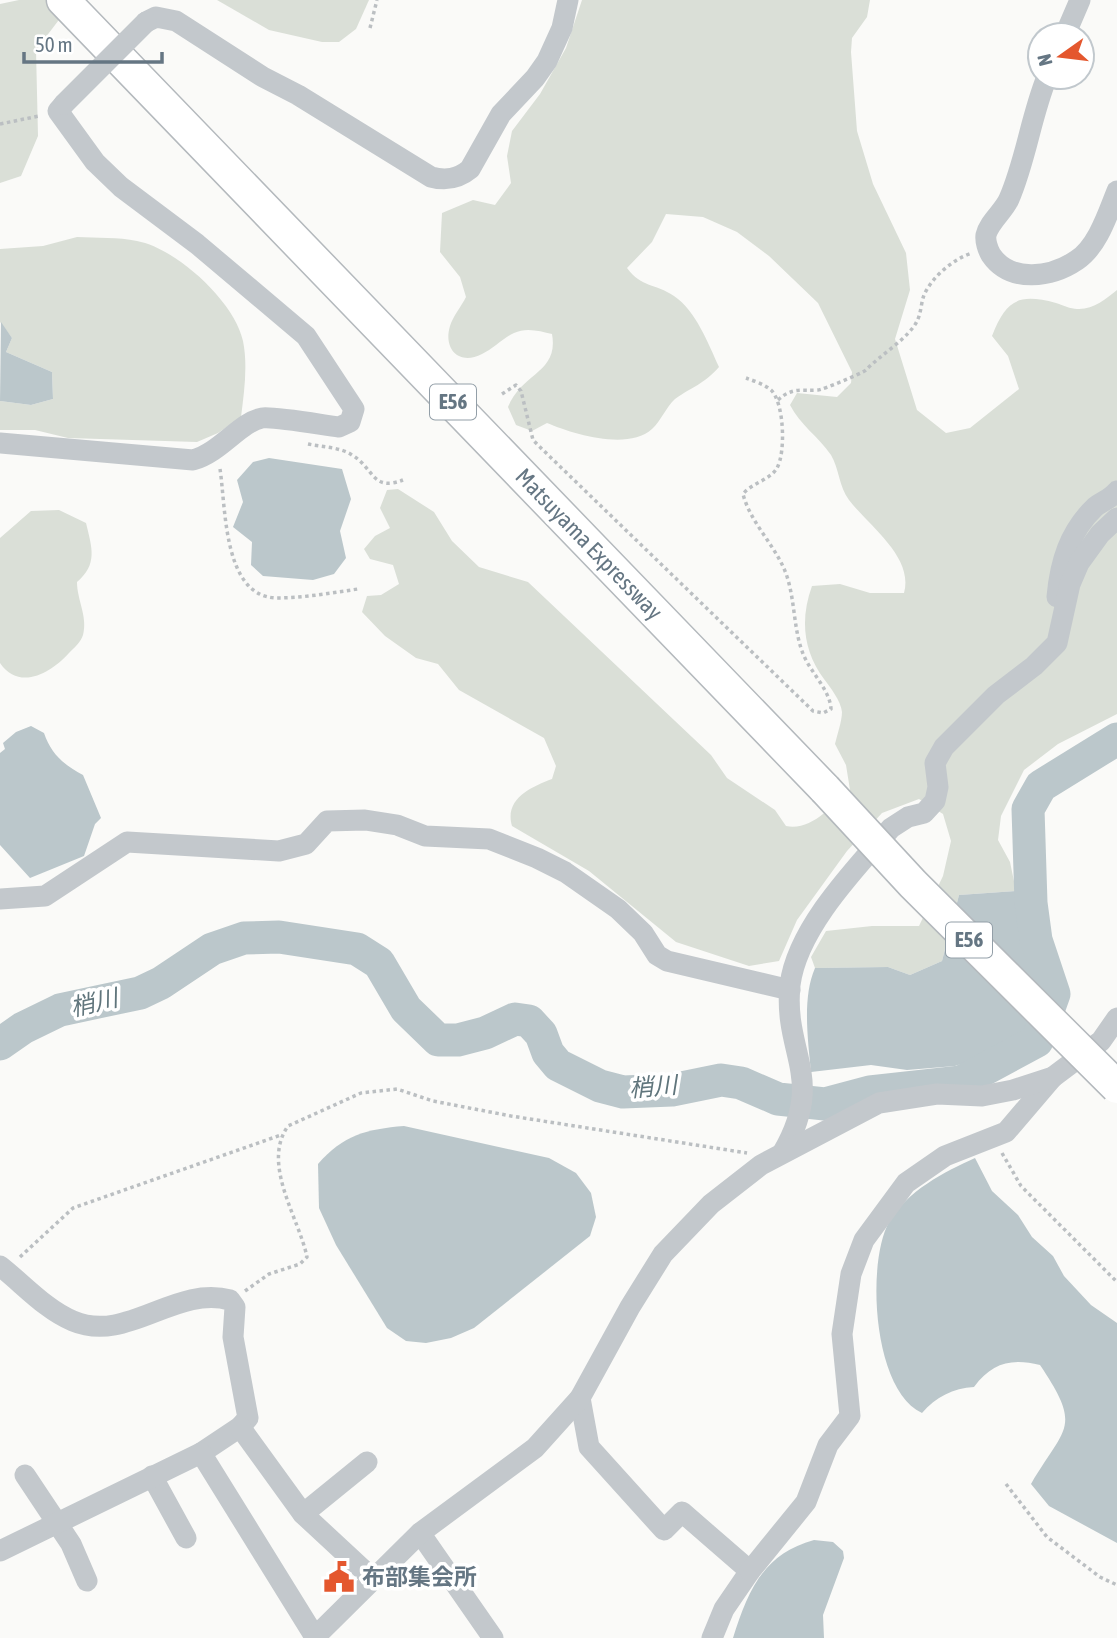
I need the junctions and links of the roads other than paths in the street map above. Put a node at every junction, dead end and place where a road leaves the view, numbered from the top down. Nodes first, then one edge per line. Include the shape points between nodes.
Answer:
1 (568, 0) edge
2 (1080, 0) edge
3 (72, 8) edge
4 (1071, 21) edge
5 (1043, 91) edge
6 (1117, 191) edge
7 (0, 443) edge
8 (1117, 491) edge
9 (1117, 518) edge
10 (1062, 620) junction
11 (0, 899) edge
12 (790, 990) junction
13 (1117, 1018) edge
14 (1053, 1077) junction
15 (1117, 1087) edge
16 (778, 1155) junction
17 (3, 1269) edge
18 (580, 1398) junction
19 (240, 1427) junction
20 (201, 1452) junction
21 (367, 1462) dead end
22 (25, 1475) dead end
23 (152, 1476) junction
24 (303, 1514) junction
25 (55, 1524) junction
26 (420, 1532) junction
27 (186, 1538) dead end
28 (0, 1551) edge
29 (750, 1571) junction
30 (372, 1578) junction
31 (87, 1581) dead end
32 (315, 1637) edge
33 (493, 1638) edge
34 (712, 1638) edge

1 - 7 street, bridge via 562,28 535,78 501,114 470,169 462,176 442,180 262,77 176,21 156,17 146,22 61,108 95,162 121,187 306,336 354,409 350,422 339,426 263,417 215,452 193,460
2 - 4 street
3 - 15 highway, Matsuyama Expressway / E56, bridge via 922,893
5 - 6 street via 1010,197 986,234 987,249 995,261 1016,273 1031,275 1079,259 1090,247
8 - 10 street via 1088,515 1065,551 1057,600
9 - 10 street via 1079,564
10 - 12 street via 1057,643 944,747 934,763 935,801 923,813 891,828 864,859 807,935
11 - 12 street via 45,896 127,842 279,851 306,844 327,821 365,820 425,836 489,839 537,858 618,909 667,961
12 - 16 street via 803,1096 797,1128
13 - 14 street via 1101,1041
14 - 16 street via 982,1096 892,1099
14 - 29 street via 1017,1122 996,1138 925,1167 893,1196 864,1240 851,1274 842,1334 850,1416 820,1460 806,1502
16 - 18 street via 711,1204 663,1254
17 - 19 street via 72,1321 90,1326 124,1324 199,1299 230,1300 235,1307 235,1352 248,1409 248,1418
18 - 26 street via 535,1448
18 - 29 street via 589,1447 664,1530 682,1512
19 - 20 street
19 - 24 street
20 - 23 street
20 - 32 street
21 - 24 street
22 - 25 street
23 - 25 street
23 - 27 street
24 - 30 street
25 - 28 street
25 - 31 street via 71,1544
26 - 30 street
26 - 33 street
29 - 34 street via 724,1609
30 - 32 street

